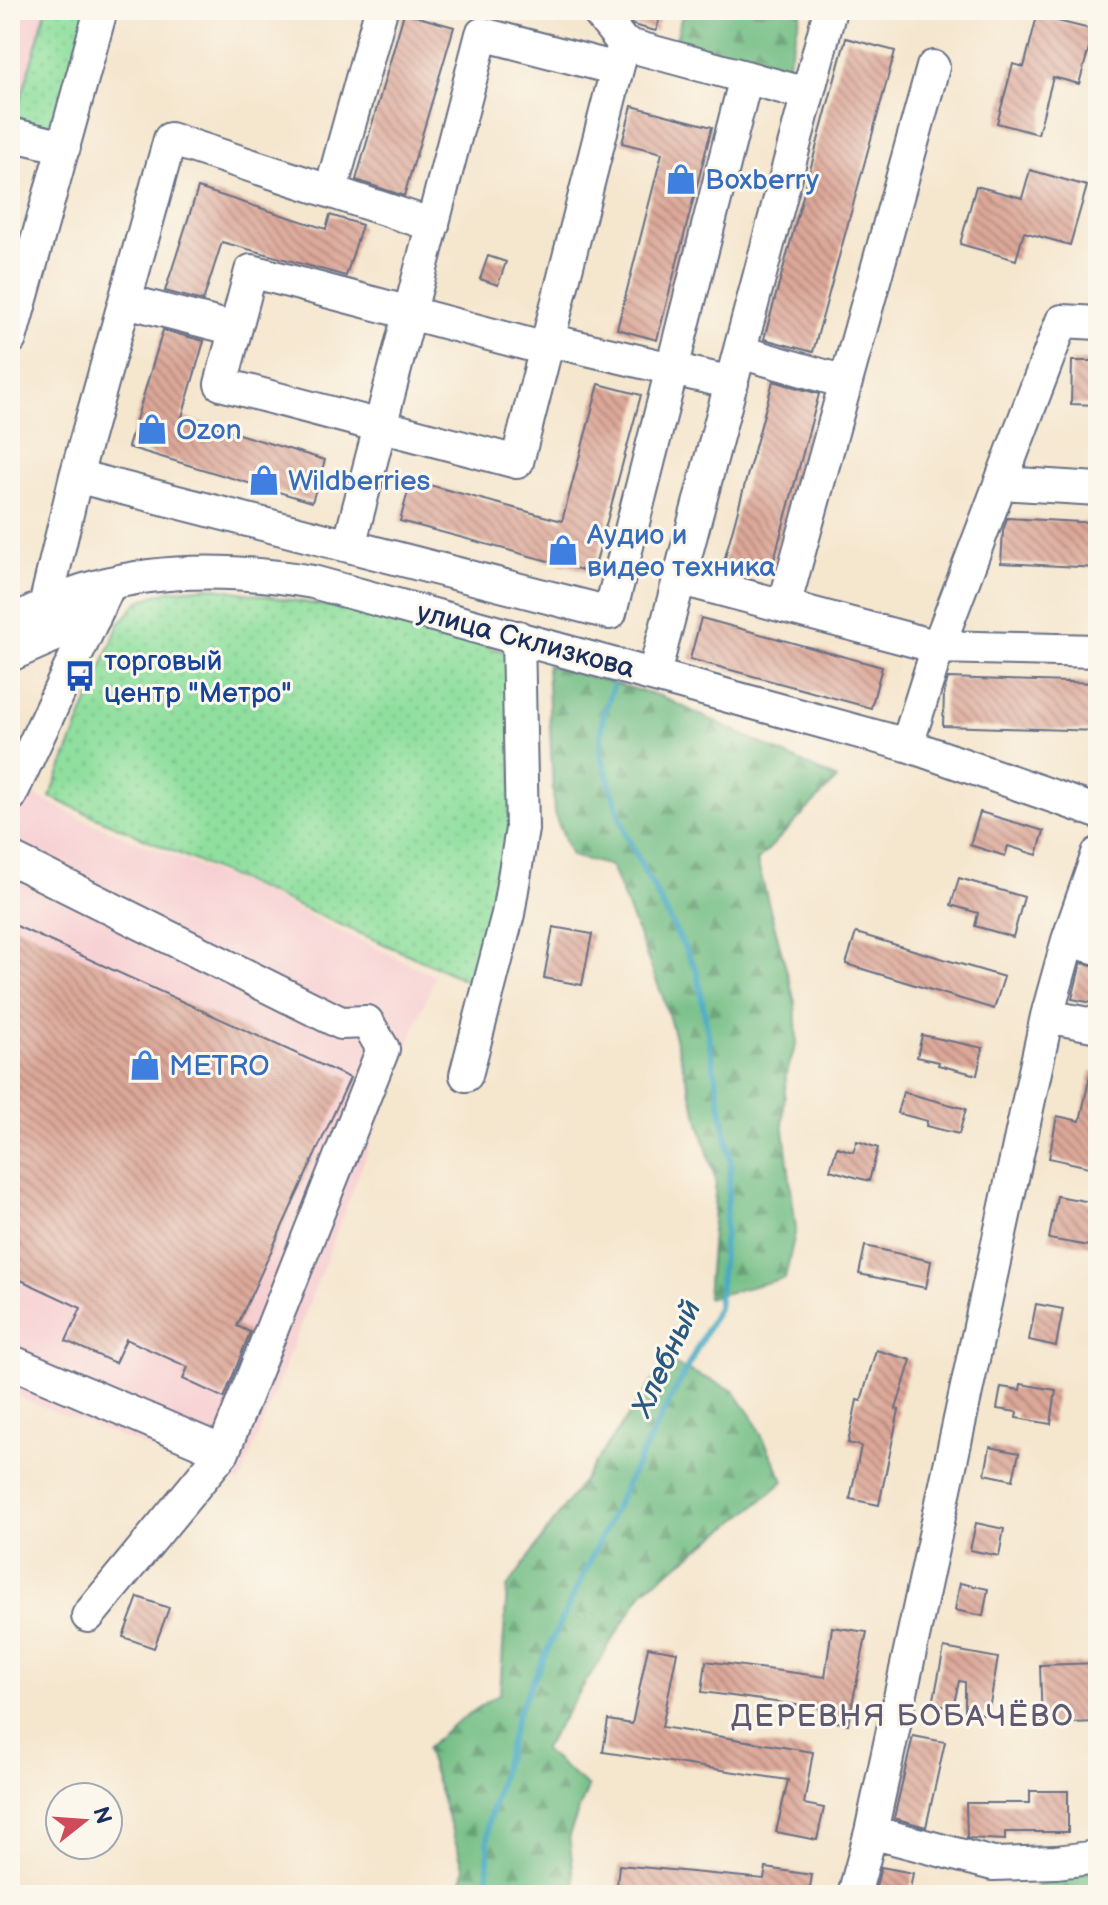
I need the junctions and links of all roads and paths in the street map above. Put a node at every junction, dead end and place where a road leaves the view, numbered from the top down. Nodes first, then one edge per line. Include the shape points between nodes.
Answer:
1 (101, 10) edge
2 (381, 10) edge
3 (597, 10) edge
4 (830, 10) edge
5 (620, 57) junction
6 (933, 67) dead end
7 (746, 77) junction
8 (807, 94) junction
9 (10, 134) edge
10 (64, 147) junction
11 (331, 190) junction
12 (433, 225) junction
13 (126, 301) junction
14 (409, 313) junction
15 (1098, 323) edge
16 (235, 329) junction
17 (10, 339) edge
18 (547, 344) junction
19 (740, 352) junction
20 (673, 369) junction
21 (845, 382) junction
22 (732, 383) junction
23 (380, 426) junction
24 (76, 476) junction
25 (1001, 483) junction
26 (1098, 489) edge
27 (349, 546) junction
28 (678, 578) junction
29 (110, 583) junction
30 (45, 606) junction
31 (784, 606) junction
32 (94, 618) junction
33 (10, 623) edge
34 (518, 637) junction
35 (938, 647) junction
36 (1098, 651) edge
37 (10, 655) edge
38 (654, 674) junction
39 (907, 745) junction
40 (13, 781) edge
41 (1098, 787) edge
42 (1039, 791) junction
43 (1098, 812) edge
44 (1098, 854) edge
45 (10, 858) edge
46 (1083, 944) edge
47 (1047, 1016) junction
48 (1098, 1026) edge
49 (466, 1075) dead end
50 (10, 1361) edge
51 (223, 1452) junction
52 (88, 1616) dead end
53 (871, 1832) junction
54 (1098, 1857) edge
55 (854, 1895) edge

1 - 10 street
2 - 11 street
3 - 5 street
4 - 8 street, улица Склизкова
5 - 7 street
5 - 12 street via 482,34
5 - 18 street
6 - 21 street
7 - 8 street
7 - 20 street
8 - 19 street, улица Склизкова
9 - 10 street
10 - 17 street
11 - 12 street
11 - 13 street via 170,139
12 - 14 street
13 - 16 street
13 - 24 street
14 - 16 street via 251,271
14 - 18 street
14 - 23 street
15 - 25 street via 1062,321
16 - 23 street via 221,384
18 - 20 street
18 - 23 street via 517,462
19 - 21 street
19 - 22 street, улица Склизкова
20 - 22 street
20 - 27 street via 610,613
21 - 31 street
22 - 28 street, улица Склизкова
23 - 27 street
24 - 27 street
24 - 30 street
25 - 26 street
25 - 35 street
28 - 31 street
28 - 38 street, улица Склизкова
29 - 30 street, улица Склизкова
29 - 32 street
29 - 34 street, улица Склизкова via 200,573 291,578
30 - 33 street, улица Склизкова
31 - 35 street
32 - 37 street
32 - 40 street
34 - 38 street, улица Склизкова
34 - 49 street via 522,829 508,914
35 - 36 street
35 - 39 street
38 - 39 street
39 - 42 street
41 - 42 street
42 - 43 street
44 - 46 street
45 - 51 street via 341,1023 367,1022 383,1049
46 - 47 street
47 - 48 street
47 - 53 street
50 - 51 street
51 - 52 street
53 - 54 street via 993,1864
53 - 55 street

